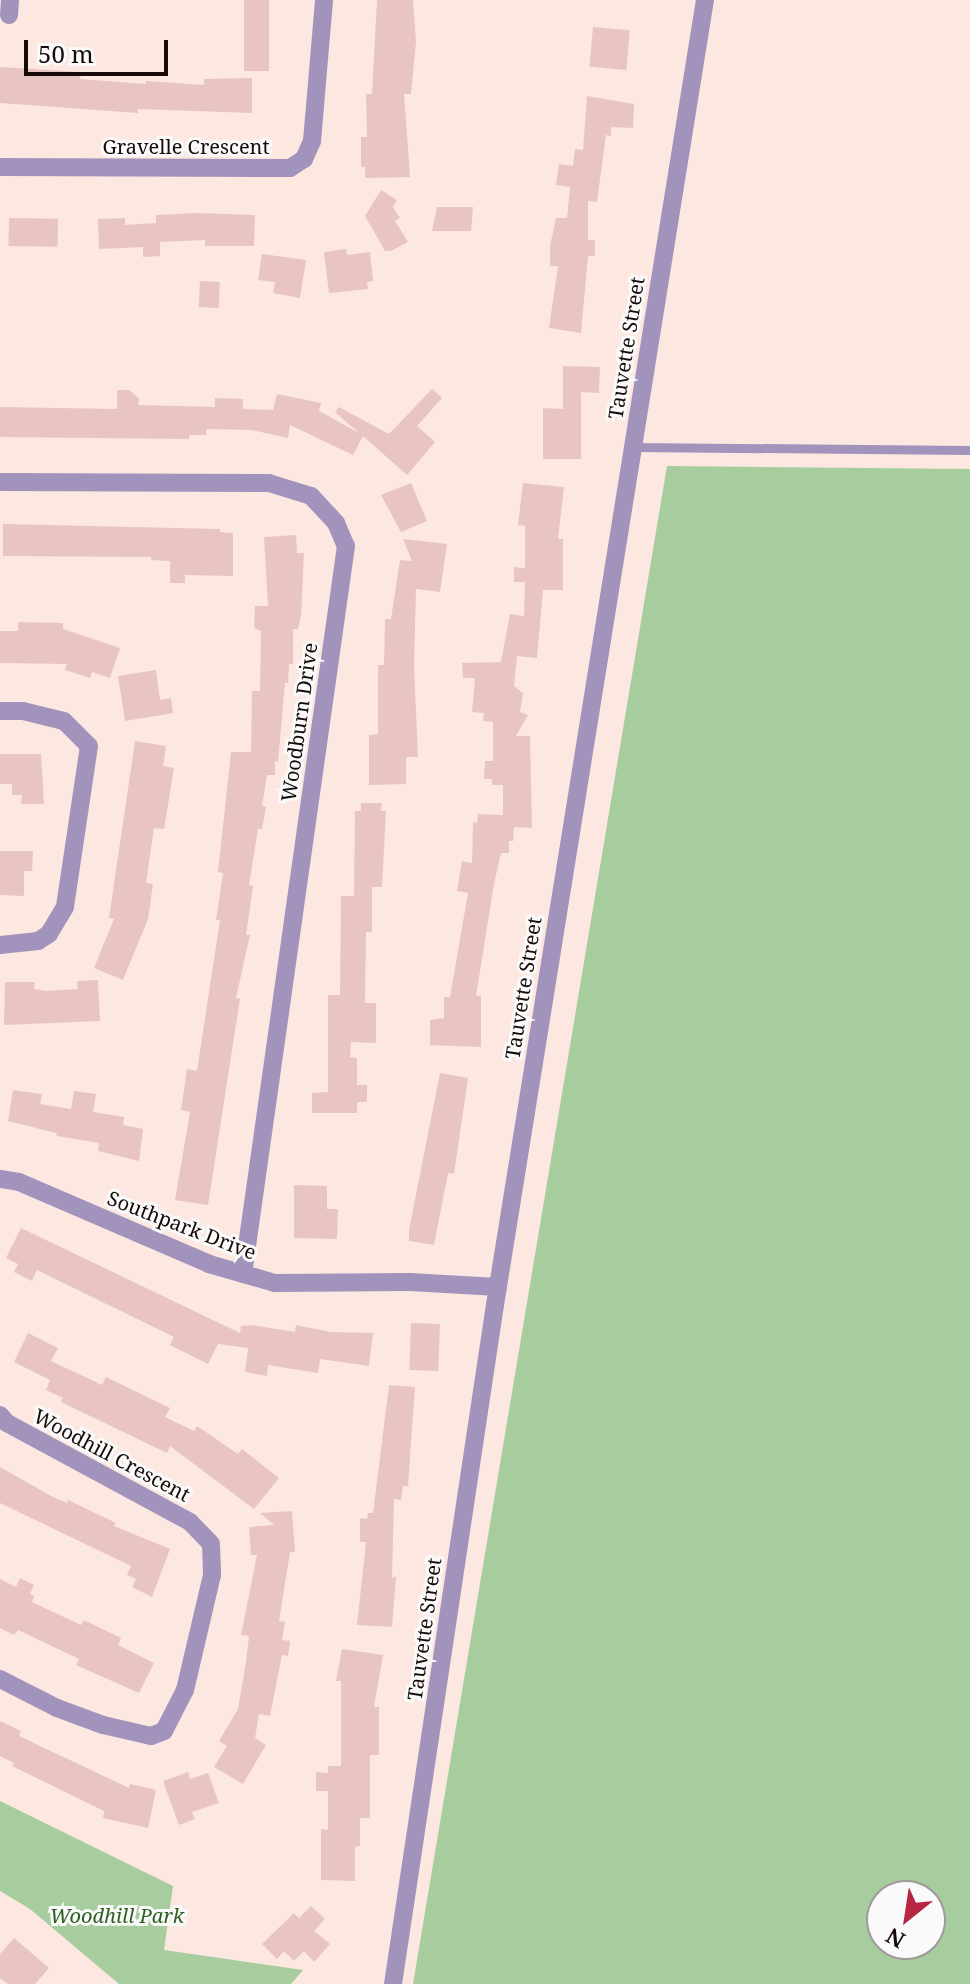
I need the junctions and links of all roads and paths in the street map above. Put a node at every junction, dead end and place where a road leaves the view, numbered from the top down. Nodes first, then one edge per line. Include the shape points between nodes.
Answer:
1 (324, 0) edge
2 (705, 0) edge
3 (0, 167) edge
4 (633, 447) junction
5 (970, 450) edge
6 (0, 482) edge
7 (0, 711) edge
8 (0, 945) edge
9 (0, 1179) edge
10 (243, 1274) junction
11 (498, 1287) junction
12 (0, 1415) edge
13 (0, 1679) edge
14 (393, 1984) edge

1 - 3 street, Gravelle Crescent via 312,141 304,159 290,168
2 - 4 street, Tauvette Street
4 - 5 lane
4 - 11 street, Tauvette Street
6 - 10 street, Woodburn Drive via 269,483 311,496 336,523 346,546
7 - 8 street via 64,721 89,746 65,907 49,934 38,941
9 - 10 street, Southpark Drive via 19,1182
10 - 11 street, Southpark Drive via 275,1283
11 - 14 street, Tauvette Street
12 - 13 street, Woodhill Crescent via 190,1522 211,1544 212,1575 185,1690 164,1731 151,1736 103,1725

